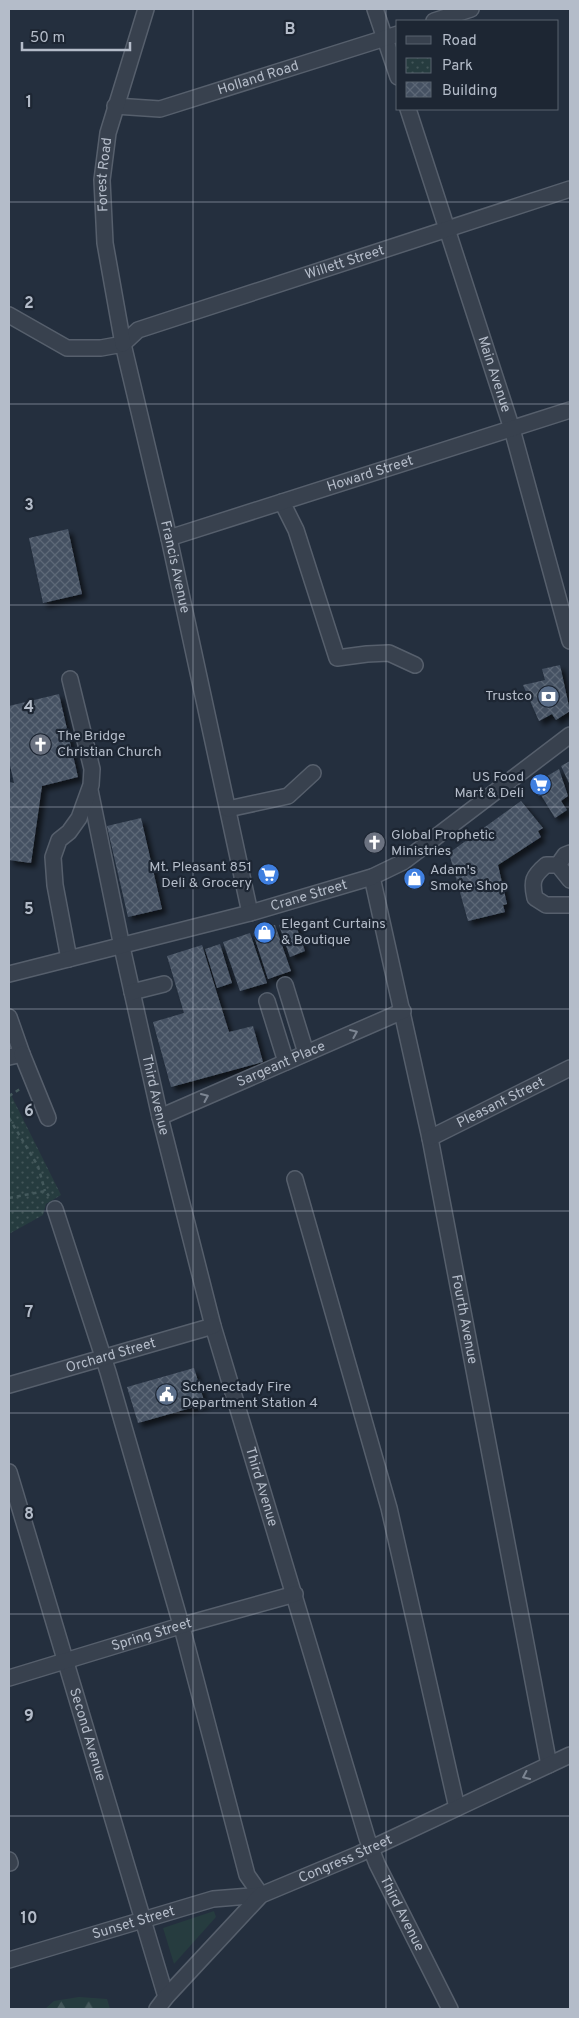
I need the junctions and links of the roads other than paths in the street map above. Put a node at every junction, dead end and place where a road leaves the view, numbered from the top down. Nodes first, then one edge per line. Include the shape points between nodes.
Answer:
1 (146, 9) edge
2 (375, 9) edge
3 (471, 9) edge
4 (437, 20) edge
5 (391, 36) edge
6 (396, 65) edge
7 (115, 106) junction
8 (408, 110) edge
9 (570, 189) edge
10 (446, 229) junction
11 (9, 316) edge
12 (123, 344) junction
13 (570, 410) edge
14 (512, 429) junction
15 (282, 502) junction
16 (169, 538) junction
17 (570, 642) edge
18 (415, 665) dead end
19 (70, 679) dead end
20 (570, 734) edge
21 (313, 773) dead end
22 (90, 790) junction
23 (228, 809) junction
24 (570, 853) edge
25 (558, 865) junction
26 (372, 877) junction
27 (570, 880) edge
28 (570, 905) edge
29 (250, 912) junction
30 (122, 947) junction
31 (69, 959) junction
32 (9, 974) edge
33 (164, 984) dead end
34 (285, 985) dead end
35 (132, 992) junction
36 (267, 1001) dead end
37 (403, 1011) junction
38 (9, 1017) edge
39 (306, 1053) junction
40 (15, 1056) edge
41 (286, 1062) junction
42 (570, 1068) edge
43 (160, 1117) junction
44 (48, 1118) dead end
45 (430, 1138) junction
46 (295, 1179) dead end
47 (55, 1210) road end
48 (213, 1326) junction
49 (103, 1358) junction
50 (9, 1385) edge
51 (9, 1472) edge
52 (295, 1594) junction
53 (180, 1626) junction
54 (65, 1661) junction
55 (9, 1678) edge
56 (570, 1755) edge
57 (549, 1765) junction
58 (457, 1808) junction
59 (372, 1848) junction
60 (261, 1896) junction
61 (141, 1919) junction
62 (9, 1960) edge
63 (161, 2003) edge
64 (450, 2009) edge

1 - 7 street, Forest Road
2 - 5 street
3 - 4 street
5 - 6 street
5 - 7 street, Holland Road via 160,109
7 - 12 street, Forest Road via 102,180 105,243
8 - 10 street, Main Avenue
9 - 10 street, Willett Street
10 - 12 street, Willett Street via 138,330
10 - 14 street, Main Avenue
11 - 12 street via 67,348
12 - 16 street, Francis Avenue
13 - 14 street, Howard Street
14 - 15 street, Howard Street
14 - 17 street, Main Avenue
15 - 16 street, Howard Street
15 - 18 street via 296,530 337,658 390,653
16 - 23 street, Francis Avenue
19 - 22 street via 92,769
20 - 26 street, Crane Street via 403,862
21 - 23 street via 288,796
22 - 30 street, Third Avenue
22 - 31 street via 79,818 59,840 53,857
23 - 29 street, Francis Avenue
24 - 25 street
25 - 27 street
25 - 28 street via 546,865 537,873 532,886 535,898 546,905
26 - 29 street, Crane Street
26 - 37 street, Fourth Avenue
29 - 30 street, Crane Street
30 - 31 street, Crane Street
30 - 35 street, Third Avenue
31 - 32 street, Crane Street
33 - 35 street
34 - 39 street
35 - 43 street, Third Avenue
36 - 41 street
39 -> 37 street, Sargeant Place
37 - 45 street, Fourth Avenue
38 - 40 street
39 - 41 street, Sargeant Place
40 - 44 street
43 -> 41 street, Sargeant Place
42 - 45 street, Pleasant Street
43 - 48 street, Third Avenue
45 - 57 street, Fourth Avenue
46 - 58 street via 389,1508
47 - 49 street
48 - 49 street, Orchard Street
48 - 52 street, Third Avenue
49 - 50 street, Orchard Street
49 - 53 street
51 - 54 street, Second Avenue
52 - 53 street, Spring Street
52 - 59 street, Third Avenue
53 - 54 street, Spring Street
53 - 60 street via 246,1875
54 - 55 street, Spring Street
54 - 61 street, Second Avenue
56 - 57 street, Congress Street
57 -> 58 street, Congress Street
58 - 59 street, Congress Street
59 - 60 street, Congress Street
59 - 64 street, Third Avenue
60 - 61 street, Sunset Street via 214,1899
60 - 63 street, Congress Street
61 - 62 street, Sunset Street
61 - 63 street, Second Avenue

